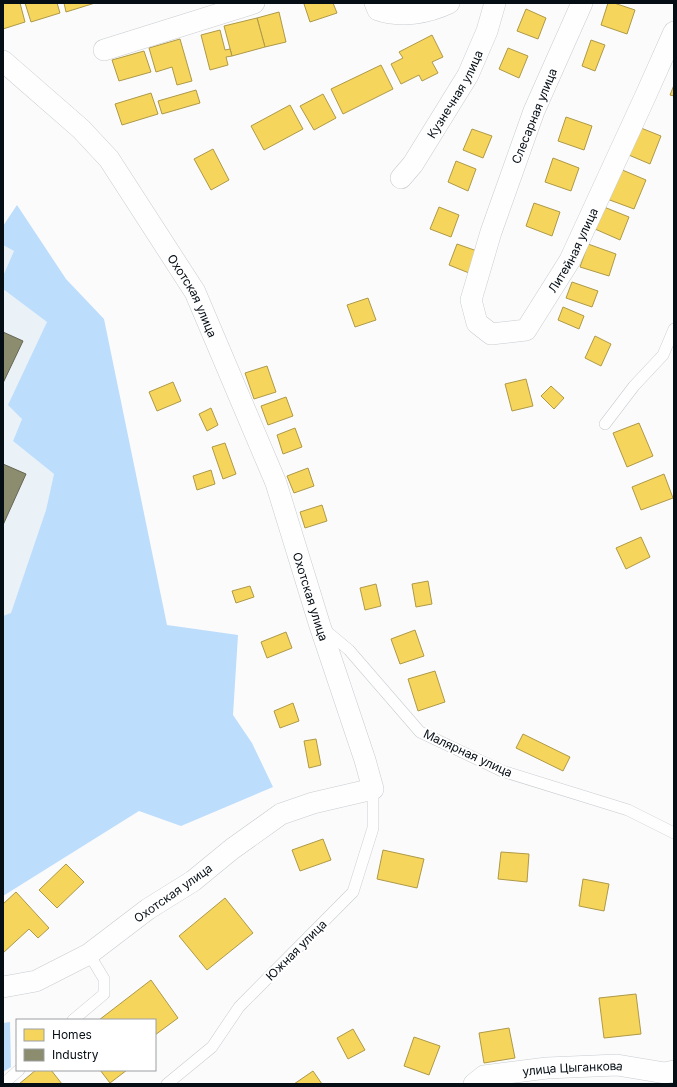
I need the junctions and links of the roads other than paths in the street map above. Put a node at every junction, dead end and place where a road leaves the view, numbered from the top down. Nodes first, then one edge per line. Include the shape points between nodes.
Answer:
1 (254, 3) edge
2 (375, 3) edge
3 (449, 3) edge
4 (495, 3) edge
5 (582, 3) edge
6 (674, 32) edge
7 (104, 50) dead end
8 (3, 62) edge
9 (401, 178) dead end
10 (491, 232) joint
11 (674, 329) edge
12 (605, 424) dead end
13 (320, 626) junction
14 (373, 789) junction
15 (674, 833) edge
16 (89, 954) junction
17 (3, 987) edge
18 (74, 1019) edge
19 (18, 1071) edge
20 (669, 1076) edge
21 (3, 1084) edge
22 (167, 1084) edge
23 (474, 1084) edge

1 - 7 street
2 - 3 street via 378,10 386,13 419,13
4 - 9 street, Кузнечная улица via 488,31 468,75
5 - 10 street, Слесарная улица via 534,111
6 - 10 street, Литейная улица via 570,260 526,330 491,334 477,323 471,300
8 - 13 street, Охотская улица via 81,129 109,159 195,292 276,483
11 - 12 lane via 663,355 634,386
13 - 14 street, Охотская улица
13 - 15 lane, Малярная улица via 349,650 420,732 502,771 628,810
14 - 16 street, Охотская улица via 313,803 281,814 193,881 148,909
14 - 22 lane, Южная улица via 374,828 353,892 239,1007 212,1047
16 - 17 street, Охотская улица via 36,981
16 - 18 lane via 104,979 104,994
19 - 21 lane
20 - 23 street, улица Цыганкова via 617,1066 547,1068 484,1076

